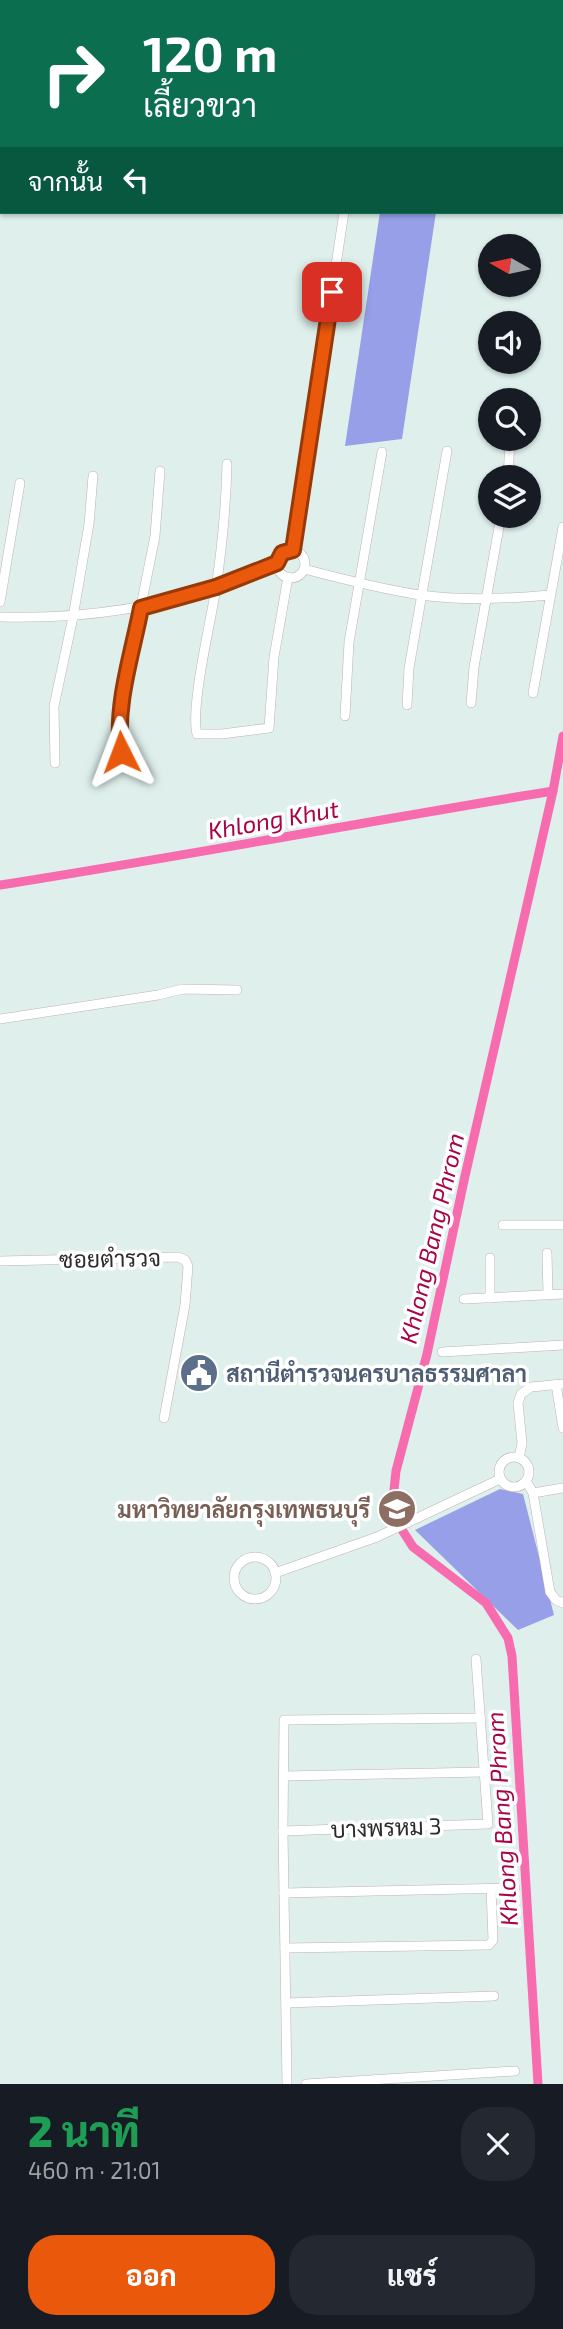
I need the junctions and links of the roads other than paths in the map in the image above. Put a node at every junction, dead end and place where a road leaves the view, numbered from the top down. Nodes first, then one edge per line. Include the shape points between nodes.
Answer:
1 (345, 214) edge
2 (447, 451) dead end
3 (382, 452) dead end
4 (227, 464) dead end
5 (160, 471) dead end
6 (93, 476) dead end
7 (20, 483) dead end
8 (563, 527) edge
9 (499, 528) edge
10 (293, 550) junction
11 (277, 563) junction
12 (304, 569) junction
13 (288, 577) junction
14 (358, 583) junction
15 (216, 587) junction
16 (421, 595) junction
17 (550, 595) junction
18 (487, 599) junction
19 (0, 602) edge
20 (141, 608) junction
21 (0, 617) edge
22 (73, 617) junction
23 (533, 693) dead end
24 (471, 703) dead end
25 (407, 705) dead end
26 (345, 716) dead end
27 (121, 752) dead end
28 (55, 763) dead end
29 (237, 990) dead end
30 (0, 1019) edge
31 (563, 1225) edge
32 (503, 1226) dead end
33 (547, 1253) dead end
34 (490, 1258) dead end
35 (0, 1261) edge
36 (548, 1294) junction
37 (563, 1294) edge
38 (490, 1298) junction
39 (464, 1299) dead end
40 (563, 1345) edge
41 (442, 1352) dead end
42 (559, 1384) edge
43 (164, 1418) dead end
44 (563, 1428) edge
45 (519, 1458) junction
46 (500, 1479) junction
47 (526, 1481) junction
48 (563, 1488) edge
49 (533, 1493) junction
50 (275, 1573) junction
51 (563, 1603) edge
52 (476, 1659) dead end
53 (480, 1717) junction
54 (484, 1772) junction
55 (284, 1776) junction
56 (283, 1830) junction
57 (515, 1888) dead end
58 (491, 1889) junction
59 (284, 1894) junction
60 (285, 1948) junction
61 (494, 1996) dead end
62 (286, 2003) junction
63 (515, 2071) dead end
64 (287, 2084) edge
65 (306, 2084) edge

1 - 10 street
2 - 16 street
3 - 14 street
4 - 15 street
5 - 20 street via 155,536
6 - 22 street
7 - 19 street
8 - 17 street
9 - 18 street
10 - 11 street via 282,553
10 - 12 street via 303,557
11 - 13 street
11 - 15 street
12 - 13 street via 296,577
12 - 14 street
13 - 15 street via 274,657 269,728 202,735 196,732 199,692
14 - 16 street
14 - 26 street
15 - 20 street
16 - 18 street
16 - 25 street
17 - 18 street
17 - 23 street
18 - 24 street
20 - 22 street
20 - 27 street via 121,706
21 - 22 street
22 - 28 street via 54,706
29 - 30 street via 183,989
31 - 32 street
33 - 36 street
34 - 38 street
35 - 43 street, ซอยตำรวจ via 185,1260 185,1305
36 - 37 street
36 - 38 street
38 - 39 street
40 - 41 street
42 - 44 street
42 - 45 street via 528,1387 520,1397
45 - 46 street via 503,1461
45 - 47 street via 528,1467
46 - 47 street via 513,1488
46 - 50 street via 377,1537
47 - 49 street
48 - 49 street
49 - 51 street via 550,1592
50 - 50 street via 274,1588 261,1599 242,1595 234,1582 236,1569 250,1558 265,1559
52 - 53 street
53 - 54 street
53 - 55 street via 285,1720
54 - 55 street
54 - 56 street, บางพรหม 3 via 488,1824
55 - 56 street
56 - 59 street
57 - 58 street
58 - 59 street
58 - 60 street via 493,1940 489,1945
59 - 60 street
60 - 62 street
61 - 62 street
62 - 64 street
63 - 65 street

